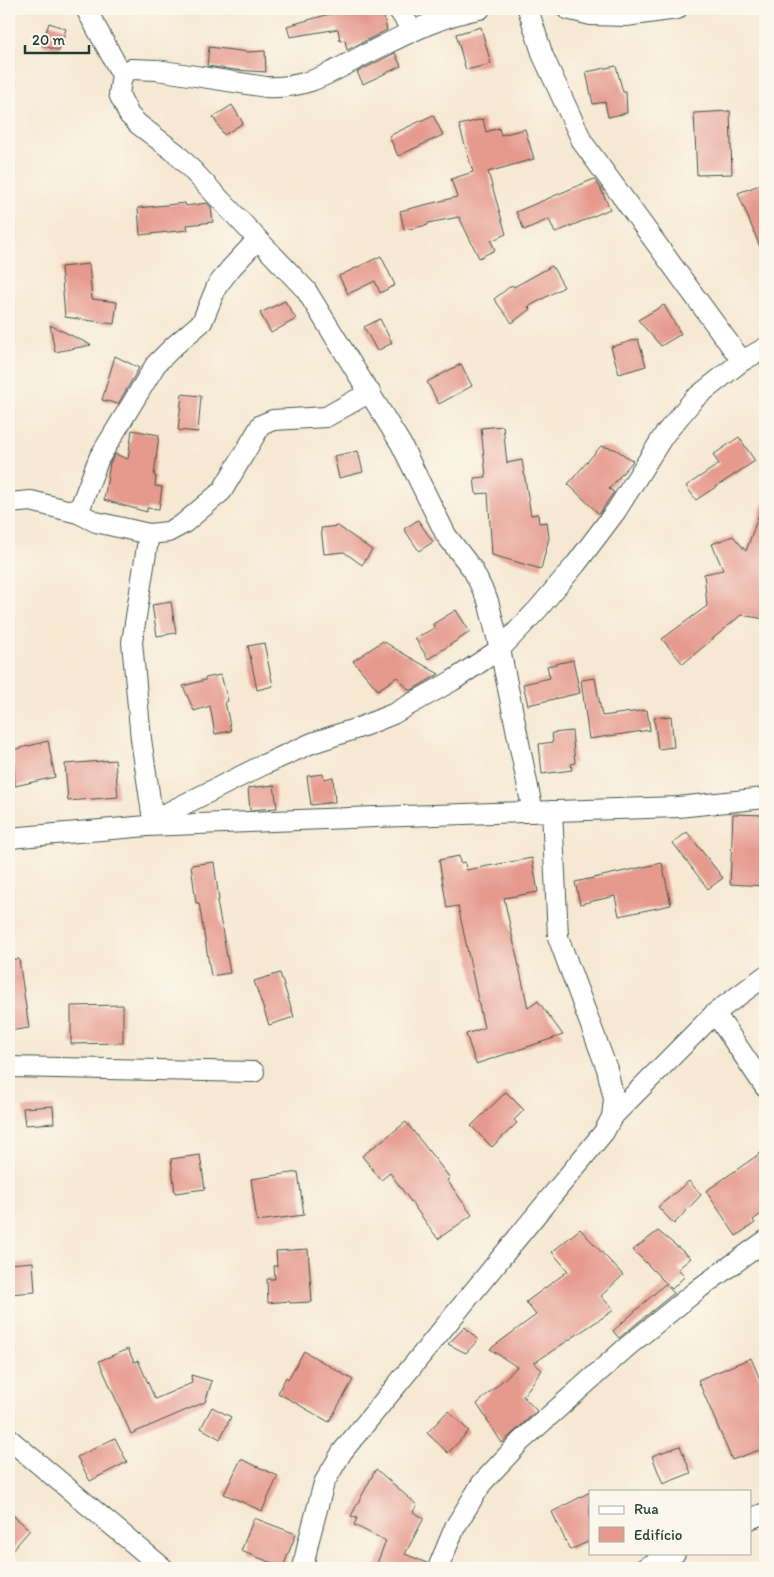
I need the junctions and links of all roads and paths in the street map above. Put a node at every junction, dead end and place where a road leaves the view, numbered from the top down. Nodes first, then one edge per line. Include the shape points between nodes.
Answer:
1 (86, 9) edge
2 (398, 9) edge
3 (480, 9) edge
4 (528, 9) edge
5 (567, 9) edge
6 (677, 9) edge
7 (412, 31) junction
8 (122, 75) junction
9 (257, 240) junction
10 (765, 348) edge
11 (742, 361) junction
12 (370, 392) junction
13 (9, 503) edge
14 (78, 513) junction
15 (149, 534) junction
16 (500, 649) junction
17 (765, 798) edge
18 (542, 812) junction
19 (150, 823) junction
20 (9, 838) edge
21 (765, 976) edge
22 (715, 1013) junction
23 (9, 1067) edge
24 (254, 1072) dead end
25 (765, 1087) edge
26 (612, 1117) junction
27 (765, 1241) edge
28 (9, 1439) edge
29 (765, 1513) edge
30 (752, 1518) edge
31 (673, 1554) edge
32 (163, 1568) edge
33 (303, 1568) edge
34 (438, 1568) edge
35 (645, 1568) edge

1 - 8 street
2 - 7 street
3 - 7 street
4 - 11 street via 544,56 583,143
5 - 6 street via 591,15 626,16
7 - 8 street via 310,83 284,88 157,70 131,69
8 - 9 street via 119,94 129,115 176,153
9 - 12 street via 306,290
9 - 14 street via 217,286 202,322 156,364 99,458
10 - 11 street
11 - 16 street via 694,399 664,435 616,511 576,564
12 - 15 street via 326,416 273,420 261,425 222,491 183,524 168,532
12 - 16 street via 401,444 446,534 473,570 488,601
13 - 14 street via 31,501
14 - 15 street via 96,522
15 - 19 street via 132,642
16 - 18 street
16 - 19 street via 452,682 394,714 312,743
17 - 18 street via 678,807
18 - 19 street
18 - 26 street via 558,937 607,1069 614,1099
19 - 20 street
21 - 22 street
22 - 25 street
22 - 26 street
23 - 24 street
26 - 33 street via 598,1139 342,1452 324,1483
27 - 34 street via 628,1346 521,1441 482,1483 455,1527
28 - 32 street
29 - 30 street
31 - 35 street

